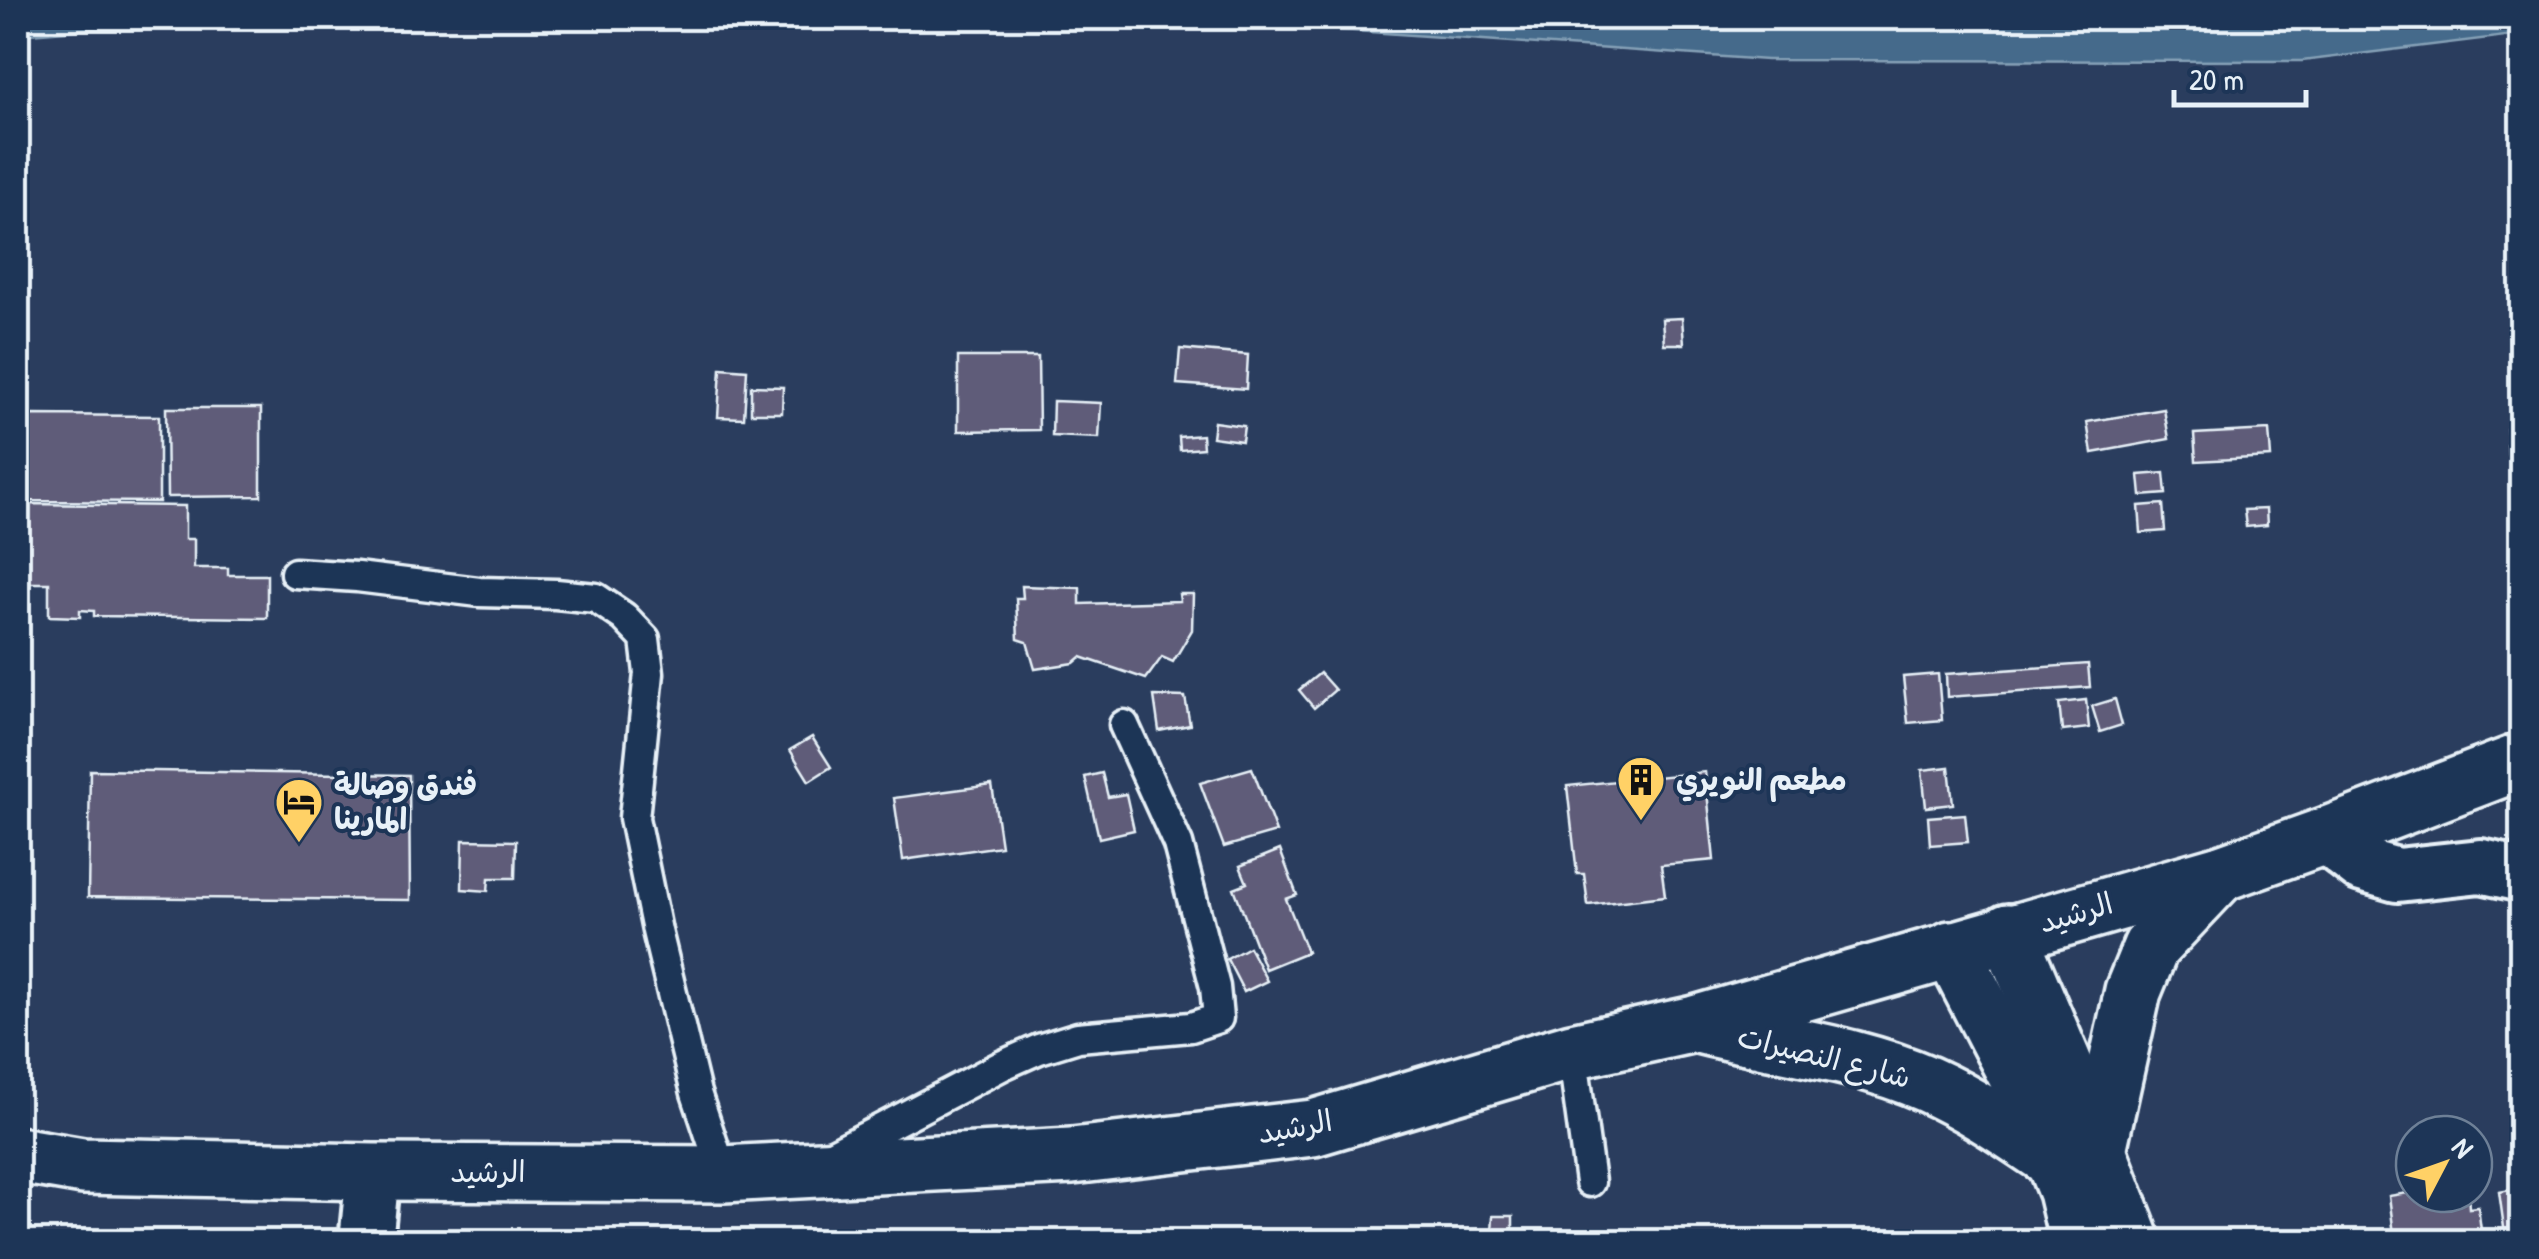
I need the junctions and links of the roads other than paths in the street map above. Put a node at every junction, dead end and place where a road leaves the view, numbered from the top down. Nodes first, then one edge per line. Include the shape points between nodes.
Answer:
1 (295, 573) dead end
2 (1124, 726) dead end
3 (2522, 761) edge
4 (2325, 836) junction
5 (2220, 873) junction
6 (2522, 875) edge
7 (2008, 932) junction
8 (1951, 949) junction
9 (1695, 1024) junction
10 (1572, 1051) junction
11 (2075, 1154) junction
12 (18, 1155) edge
13 (803, 1169) junction
14 (373, 1172) junction
15 (722, 1174) junction
16 (1590, 1182) dead end
17 (366, 1242) edge
18 (2078, 1242) edge
19 (2132, 1242) edge

1 - 15 lane via 596,598 645,639 649,673 634,818 696,1093
2 - 13 lane via 1178,844 1218,1018 1192,1027 1078,1037 1039,1049
3 - 4 main road, الرشيد
4 - 5 main road, الرشيد
4 - 6 street via 2362,865 2397,875 2482,866
5 - 7 main road, الرشيد
5 - 11 main road via 2151,947
7 - 8 main road, الرشيد
7 - 11 main road
8 - 9 main road, الرشيد
8 - 11 main road via 2029,1100
9 - 10 main road, الرشيد
9 - 11 main road, شارع النصيرات via 1841,1055 1924,1082
10 - 13 main road, الرشيد via 1313,1128 1072,1156
10 - 16 lane
11 - 18 main road via 2066,1191
11 - 19 main road
12 - 14 main road, الرشيد via 83,1166
13 - 15 main road, الرشيد
14 - 15 main road, الرشيد
14 - 17 street

